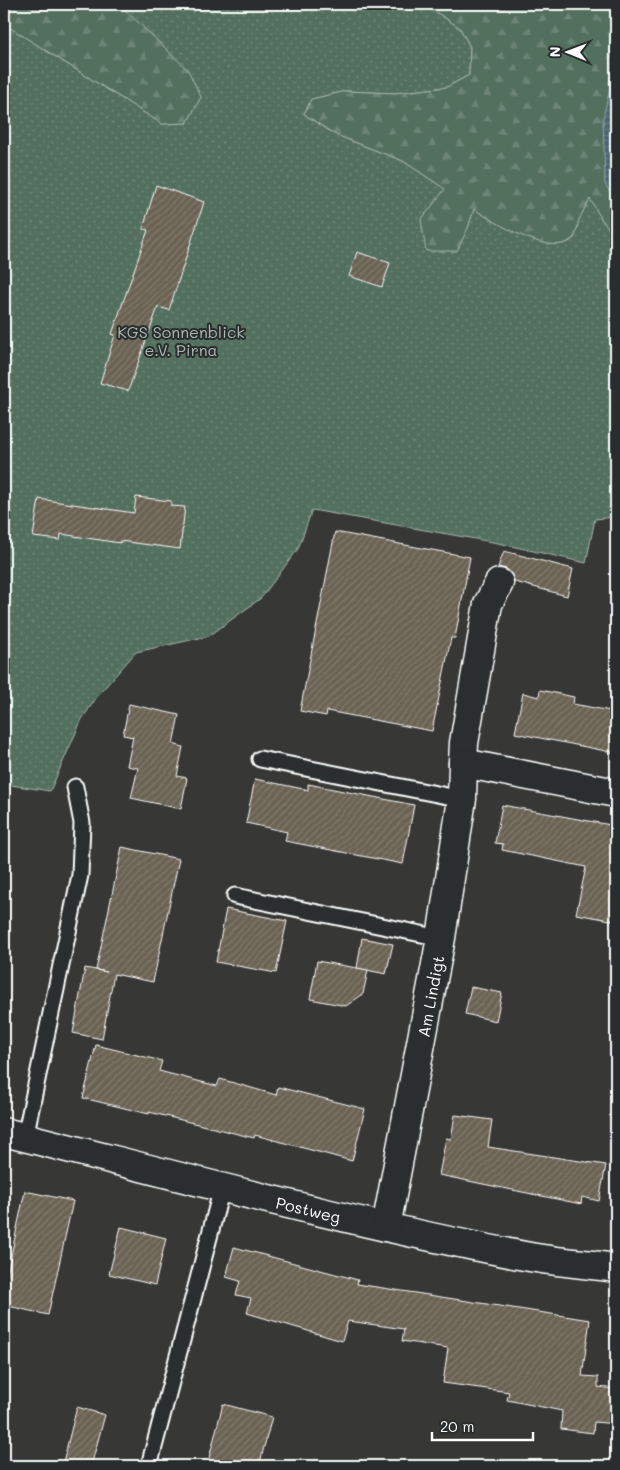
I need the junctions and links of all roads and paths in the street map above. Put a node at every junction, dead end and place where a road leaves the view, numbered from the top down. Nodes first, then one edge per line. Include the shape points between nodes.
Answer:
1 (499, 583) dead end
2 (260, 759) dead end
3 (463, 763) junction
4 (75, 787) dead end
5 (616, 793) edge
6 (462, 799) junction
7 (235, 896) dead end
8 (442, 938) junction
9 (14, 1134) edge
10 (222, 1188) junction
11 (386, 1227) junction
12 (616, 1268) edge
13 (149, 1466) edge

1 - 3 street, Am Lindigt via 488,604
2 - 6 lane
3 - 5 street
3 - 6 street, Am Lindigt
4 - 9 lane via 82,823 80,875
6 - 8 street, Am Lindigt
7 - 8 lane
8 - 11 street, Am Lindigt
9 - 10 street, Postweg
10 - 11 street, Postweg
10 - 13 lane
11 - 12 street, Postweg via 531,1257

